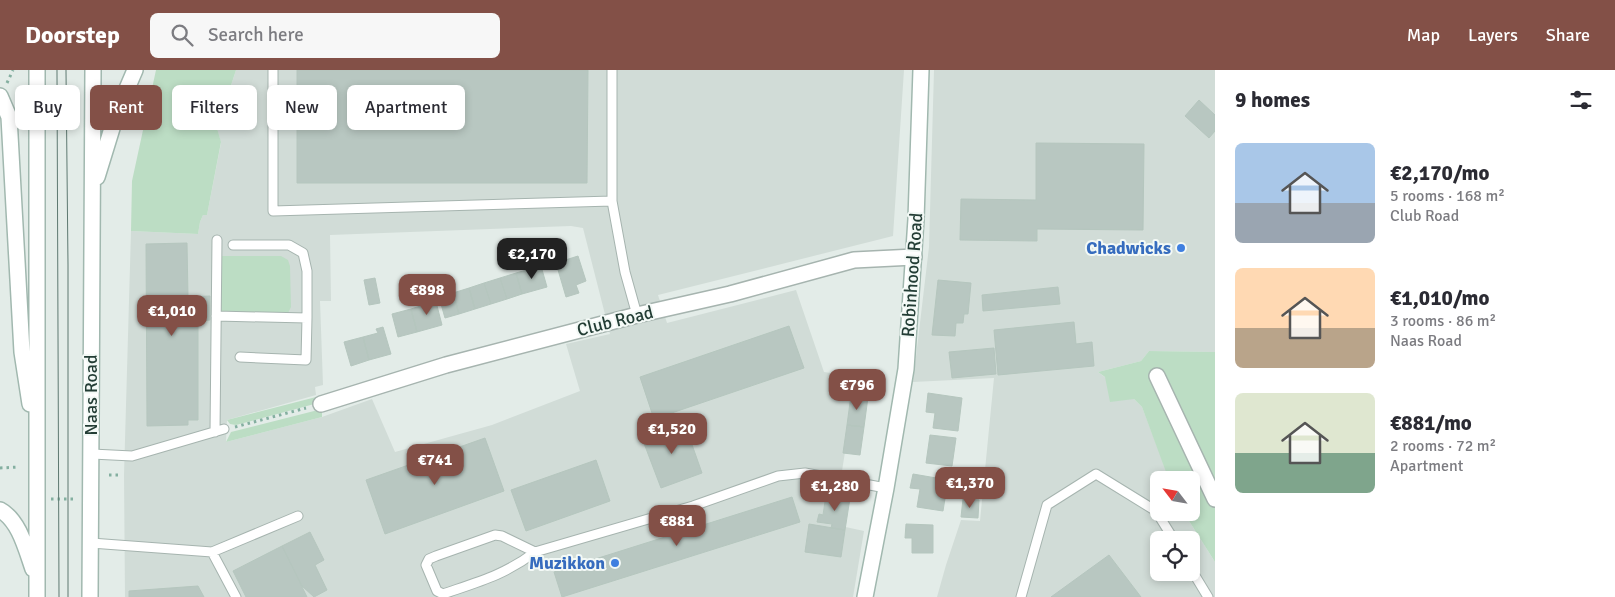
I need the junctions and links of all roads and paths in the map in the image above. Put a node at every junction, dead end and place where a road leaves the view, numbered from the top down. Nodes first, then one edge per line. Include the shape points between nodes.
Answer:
1 (37, 70) edge
2 (93, 70) edge
3 (136, 70) edge
4 (273, 70) edge
5 (612, 70) edge
6 (921, 70) edge
7 (0, 96) edge
8 (92, 193) junction
9 (612, 201) junction
10 (217, 240) dead end
11 (233, 245) dead end
12 (914, 257) junction
13 (637, 315) junction
14 (216, 316) junction
15 (307, 318) junction
16 (240, 357) dead end
17 (1157, 376) dead end
18 (321, 404) joint
19 (220, 431) junction
20 (92, 454) junction
21 (37, 455) junction
22 (0, 468) edge
23 (18, 468) dead end
24 (109, 475) dead end
25 (119, 475) dead end
26 (886, 488) junction
27 (51, 491) dead end
28 (76, 491) dead end
29 (1215, 500) edge
30 (0, 510) edge
31 (298, 516) dead end
32 (1168, 531) edge
33 (91, 543) junction
34 (212, 552) junction
35 (535, 552) junction
36 (37, 580) junction
37 (1198, 581) edge
38 (37, 597) edge
39 (90, 597) edge
40 (236, 597) edge
41 (866, 597) edge
42 (1021, 597) edge
43 (1208, 597) edge

1 - 21 main road
2 - 8 main road, Naas Road
3 - 8 main road, Naas Road via 117,112
4 - 9 lane via 273,212
5 - 9 lane
6 - 12 main road, Robinhood Road
7 - 21 main road via 9,117 22,352
8 - 20 main road, Naas Road
9 - 13 lane via 625,272
10 - 14 lane
11 - 15 lane via 289,245 302,253 307,271
12 - 13 main road, Club Road via 854,260
12 - 26 main road, Robinhood Road via 906,369
13 - 18 main road, Club Road via 446,365
14 - 15 lane
14 - 19 lane
15 - 16 lane via 306,360
17 - 29 main road
18 - 19 path
19 - 20 lane via 132,456
20 - 33 main road, Naas Road
21 - 36 main road
22 - 23 path
24 - 25 path
26 - 35 lane via 805,473 778,476 693,506
26 - 41 main road, Robinhood Road
27 - 28 path via 52,499 76,499
30 - 36 main road via 9,515
31 - 34 lane
32 - 42 lane via 1156,511 1096,474 1047,505
33 - 34 lane
33 - 39 main road, Naas Road
34 - 40 lane
35 - 35 lane via 496,535 436,556 426,565 437,591 443,594 496,576
36 - 38 main road
37 - 43 lane

